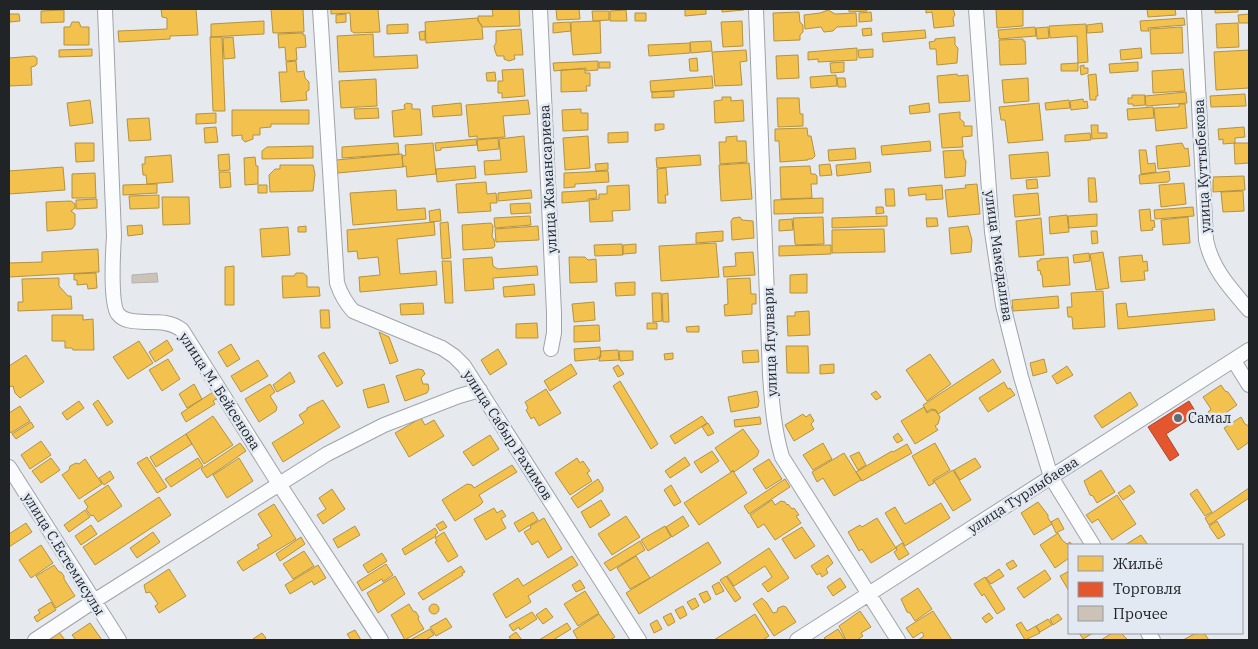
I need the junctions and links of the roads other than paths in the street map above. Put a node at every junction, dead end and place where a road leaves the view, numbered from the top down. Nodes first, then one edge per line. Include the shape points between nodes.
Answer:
1 (105, 9) edge
2 (320, 9) edge
3 (540, 9) edge
4 (756, 9) edge
5 (976, 9) edge
6 (1194, 9) edge
7 (1249, 310) edge
8 (551, 349) dead end
9 (1249, 350) edge
10 (1234, 361) junction
11 (1249, 385) edge
12 (480, 390) junction
13 (9, 467) edge
14 (1052, 477) junction
15 (279, 484) junction
16 (1092, 544) edge
17 (869, 595) junction
18 (94, 601) junction
19 (35, 640) edge
20 (119, 640) edge
21 (381, 640) edge
22 (639, 640) edge
23 (797, 640) edge
24 (898, 640) edge

1 - 15 street, улица М. Бейсенова via 114,308 129,321 167,323 182,330
2 - 12 street, улица Сабыр Рахимов via 336,274 340,293 353,311 454,356
3 - 8 street, улица Жамансариева via 554,313
4 - 17 street, улица Ягулвари via 770,375 777,440 782,458
5 - 14 street, улица Мамедалива via 992,232 1003,305 1020,377
6 - 7 street, улица Куттыбекова via 1206,240 1224,281
9 - 10 street, улица Турлыбаева
10 - 11 street
10 - 14 street, улица Турлыбаева
12 - 15 street via 384,425 327,454
12 - 22 street, улица Сабыр Рахимов
13 - 18 street, улица С.Естемисулы
14 - 16 street, улица Мамедалива
14 - 17 street, улица Турлыбаева
15 - 18 street
15 - 21 street, улица М. Бейсенова
17 - 23 street, улица Турлыбаева
17 - 24 street, улица Ягулвари
18 - 19 street
18 - 20 street, улица С.Естемисулы

